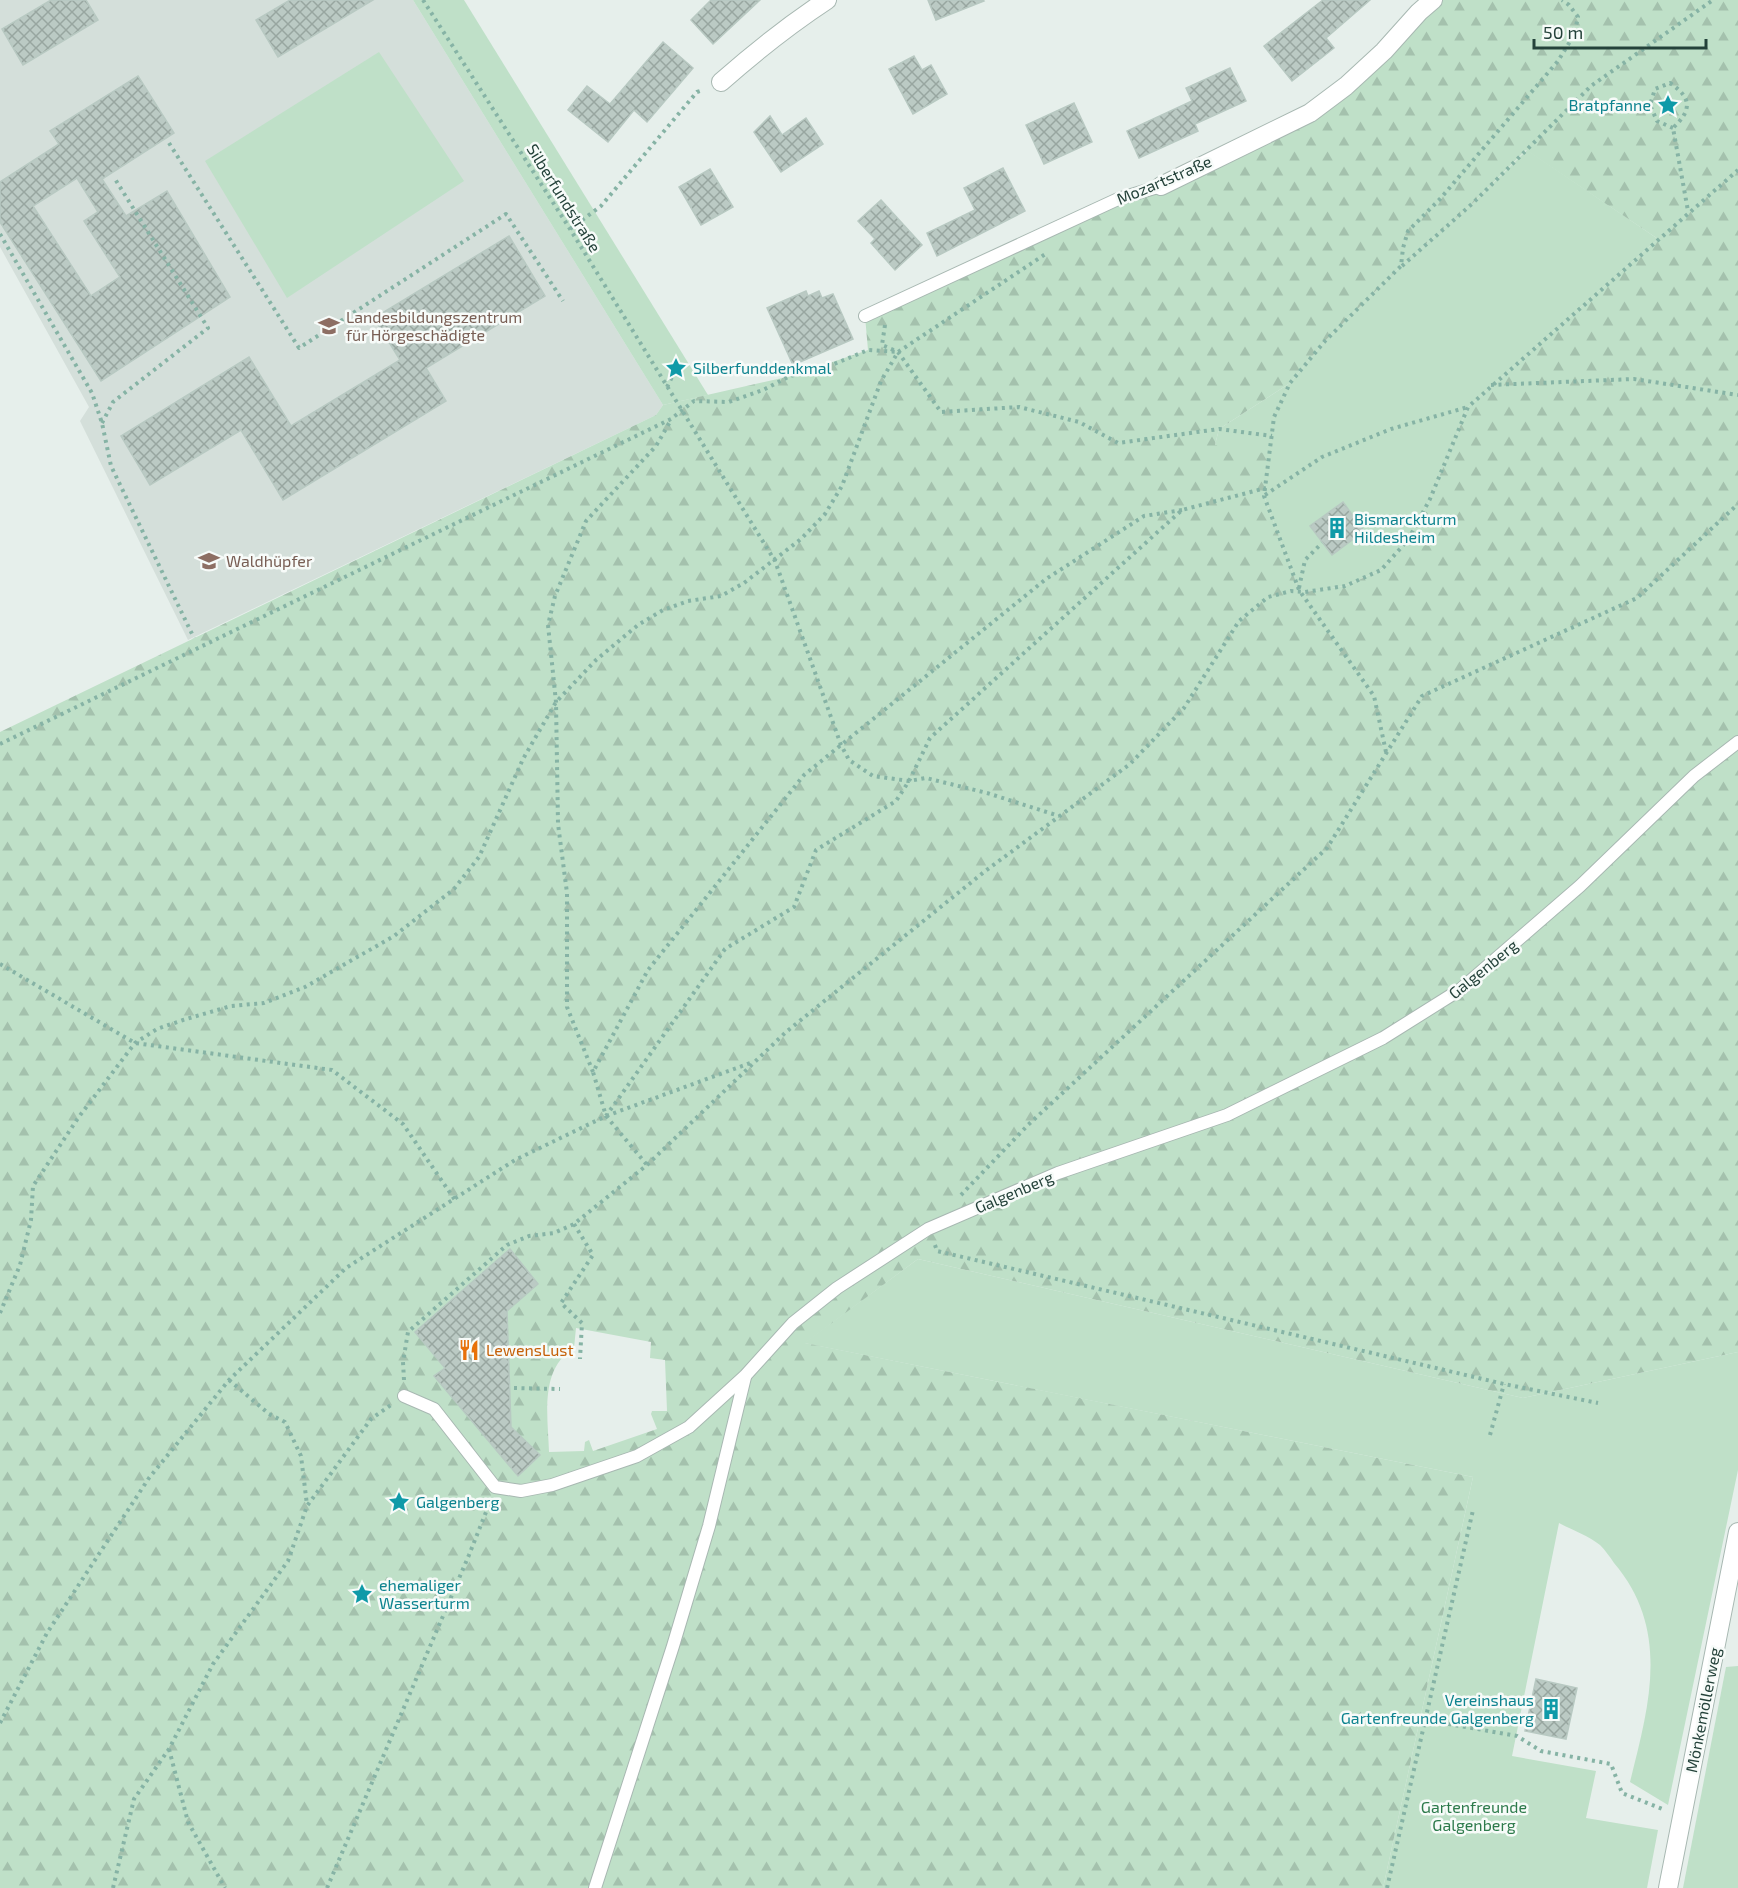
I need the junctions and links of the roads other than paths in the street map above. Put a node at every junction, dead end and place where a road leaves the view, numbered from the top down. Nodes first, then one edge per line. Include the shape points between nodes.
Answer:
1 (827, 0) edge
2 (1433, 0) edge
3 (721, 81) road end
4 (1161, 186) joint
5 (865, 316) road end
6 (1738, 742) edge
7 (745, 1376) junction
8 (404, 1396) road end
9 (1738, 1532) edge
10 (595, 1888) edge
11 (1668, 1888) edge

1 - 3 street via 767,42
2 - 4 street, Mozartstraße via 1346,86 1310,113
4 - 5 lane, Mozartstraße via 1118,199
6 - 7 lane, Galgenberg via 1694,776 1580,886 1461,990 1383,1038 1227,1115 1058,1173 928,1229 837,1288 793,1323
7 - 8 lane via 689,1427 637,1456 552,1485 521,1491 495,1487 434,1409
7 - 10 lane, Galgenberg via 709,1526
9 - 11 street, Mönkemöllerweg

